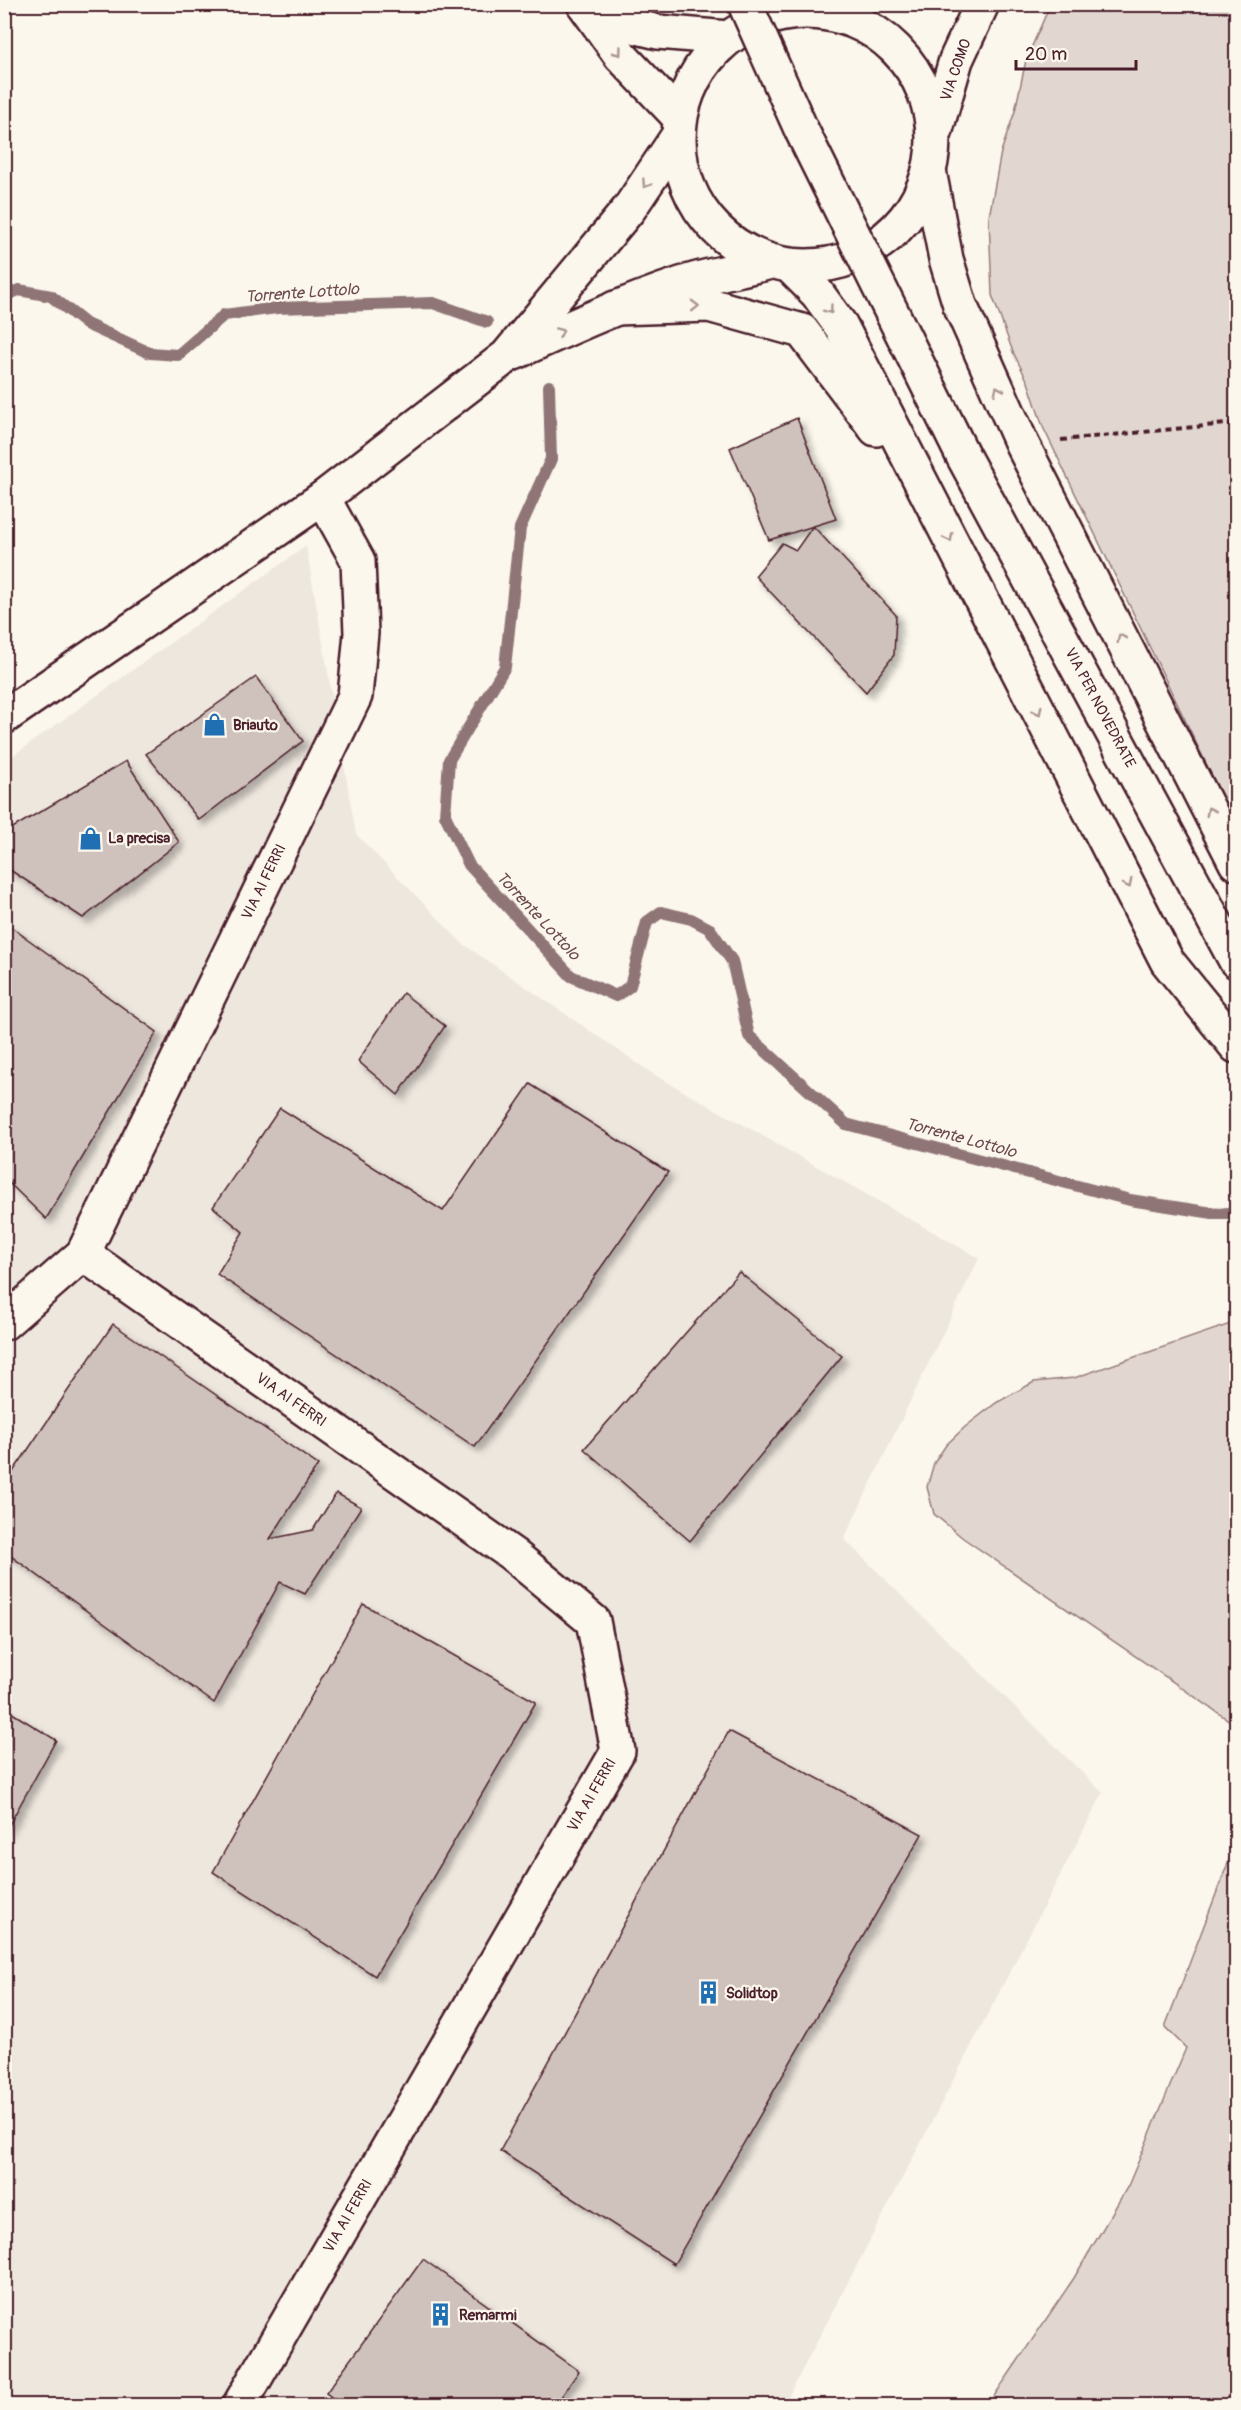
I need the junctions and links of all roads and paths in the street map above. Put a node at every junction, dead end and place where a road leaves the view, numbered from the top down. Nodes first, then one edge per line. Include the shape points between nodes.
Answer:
1 (586, 4) edge
2 (745, 4) edge
3 (982, 4) edge
4 (845, 11) edge
5 (728, 38) junction
6 (679, 127) junction
7 (934, 138) junction
8 (929, 171) junction
9 (781, 264) junction
10 (615, 308) junction
11 (507, 356) junction
12 (1236, 423) edge
13 (1022, 444) junction
14 (323, 498) junction
15 (928, 498) junction
16 (4, 717) edge
17 (1236, 863) edge
18 (1236, 961) edge
19 (1236, 1046) edge
20 (82, 1254) junction
21 (4, 1323) edge
22 (239, 2406) edge

1 - 5 main road via 625,24 658,32
1 -> 6 main road
2 - 18 main road, VIA PER NOVEDRATE, bridge via 801,129 963,456
3 - 7 main road, VIA COMO via 956,60
4 - 5 main road via 777,15
4 - 7 main road via 882,36 905,59 925,93
5 - 6 main road via 699,69 684,100
6 - 9 main road via 680,161 687,188 707,220 744,252
6 -> 11 main road via 629,209
7 - 8 main road
8 - 9 main road via 920,197 908,214 895,231 871,249 832,265
13 -> 8 main road via 960,305 945,259
9 - 10 main road via 683,283
9 -> 15 main road via 817,293 841,326
11 -> 10 main road
10 -> 15 main road via 709,305 802,331
11 - 14 main road
12 - 13 path
17 -> 13 main road
14 - 16 main road
14 - 20 main road, VIA AI FERRI via 358,561 361,633 355,696
15 -> 19 main road via 1167,961
20 - 21 main road, VIA AI FERRI
20 - 22 main road, VIA AI FERRI via 512,1554 592,1621 618,1751

